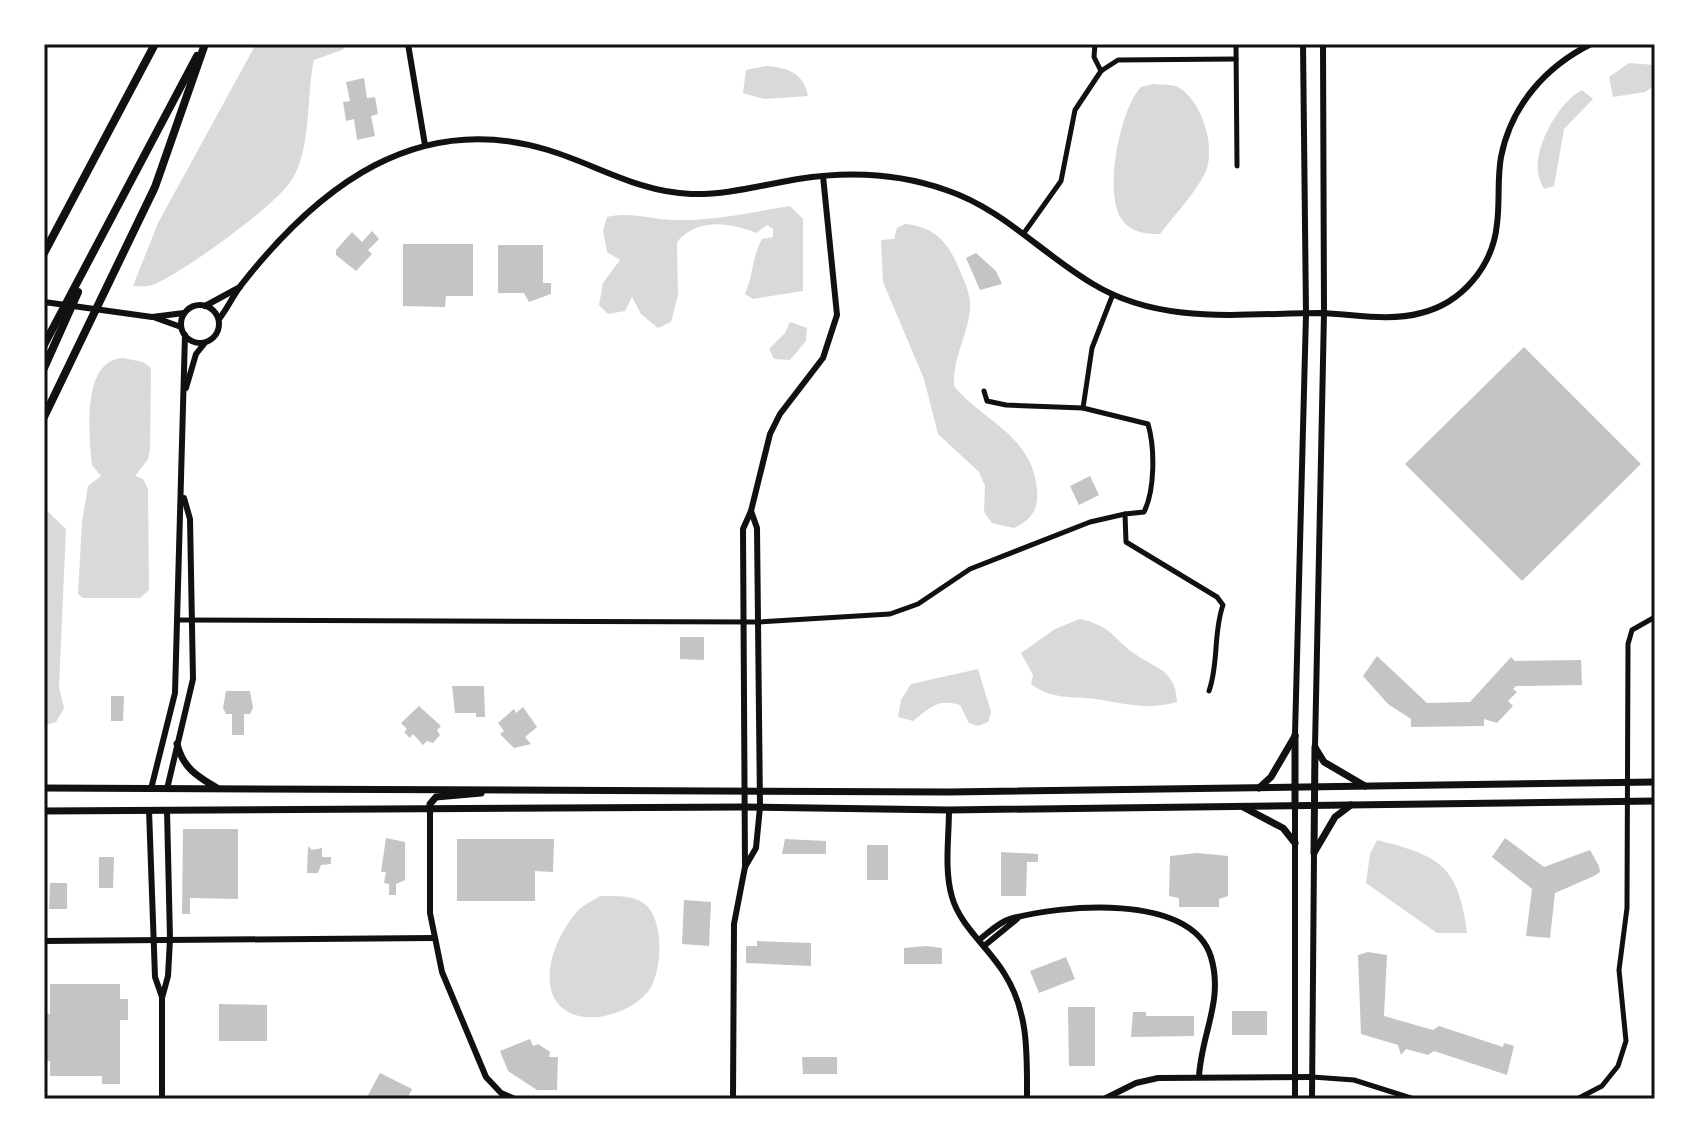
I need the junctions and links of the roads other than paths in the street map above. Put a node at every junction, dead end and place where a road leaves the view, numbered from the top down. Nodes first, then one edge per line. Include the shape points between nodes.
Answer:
1 (155, 44) edge
2 (204, 44) edge
3 (408, 44) edge
4 (1095, 44) edge
5 (1236, 44) edge
6 (1303, 44) edge
7 (1323, 44) edge
8 (1591, 44) edge
9 (1236, 59) junction
10 (1101, 71) junction
11 (425, 145) junction
12 (1237, 166) dead end
13 (823, 176) junction
14 (105, 229) junction
15 (1024, 233) junction
16 (44, 253) edge
17 (240, 287) junction
18 (1113, 294) junction
19 (44, 302) edge
20 (205, 306) junction
21 (184, 313) junction
22 (1324, 313) junction
23 (1306, 314) junction
24 (152, 317) junction
25 (219, 319) junction
26 (181, 327) junction
27 (185, 335) junction
28 (208, 342) junction
29 (44, 345) edge
30 (44, 368) edge
31 (186, 388) junction
32 (984, 391) dead end
33 (1083, 408) junction
34 (44, 417) edge
35 (183, 495) junction
36 (751, 511) junction
37 (1125, 514) junction
38 (1655, 617) edge
39 (178, 620) junction
40 (194, 620) junction
41 (744, 622) junction
42 (759, 622) junction
43 (1209, 691) dead end
44 (1295, 735) junction
45 (177, 744) junction
46 (1315, 747) junction
47 (1627, 781) junction
48 (1655, 782) edge
49 (1367, 787) junction
50 (44, 788) edge
51 (1295, 788) junction
52 (1314, 788) junction
53 (151, 789) junction
54 (167, 789) junction
55 (219, 789) junction
56 (523, 789) junction
57 (1257, 789) junction
58 (743, 790) junction
59 (760, 790) junction
60 (1627, 800) junction
61 (1655, 801) edge
62 (1314, 805) junction
63 (1352, 805) junction
64 (1241, 806) junction
65 (1295, 806) junction
66 (742, 807) junction
67 (760, 807) junction
68 (149, 810) junction
69 (167, 810) junction
70 (949, 810) junction
71 (44, 811) edge
72 (430, 811) junction
73 (1295, 843) junction
74 (1314, 853) junction
75 (745, 867) junction
76 (433, 938) junction
77 (155, 939) junction
78 (170, 939) junction
79 (44, 941) edge
80 (982, 943) junction
81 (162, 998) junction
82 (1199, 1077) junction
83 (1295, 1077) junction
84 (1312, 1077) junction
85 (162, 1099) edge
86 (515, 1099) edge
87 (733, 1099) edge
88 (1027, 1099) edge
89 (1104, 1099) edge
90 (1295, 1099) edge
91 (1312, 1099) edge
92 (1414, 1099) edge
93 (1577, 1099) edge

1 - 16 highway
2 - 14 highway
2 - 34 highway via 155,187
3 - 11 street
4 - 10 street
5 - 9 street
6 - 23 street
7 - 22 street
8 - 22 street via 1545,75 1514,119 1501,159 1493,243 1467,287 1442,305 1414,315
9 - 10 street via 1118,60
9 - 12 street
10 - 15 street via 1075,110 1061,181
11 - 13 street via 471,140 520,143 639,186 675,192 727,192
11 - 17 street via 392,155 323,197
13 - 15 street via 869,174 926,183 980,204
13 - 36 street via 835,326 823,358 774,424
14 - 29 highway
14 - 30 highway
15 - 18 street
17 - 20 street
17 - 25 street
18 - 23 street via 1175,313
18 - 33 street via 1092,348
19 - 24 street
20 - 21 street
20 - 25 street
21 - 24 street
21 - 26 street
22 - 23 street
22 - 46 street
23 - 44 street
24 - 26 street
25 - 28 street via 217,334
26 - 27 street
27 - 28 street via 196,343
27 - 31 street
28 - 31 street via 196,354
31 - 35 street
32 - 33 street via 987,401 1006,405
33 - 37 street via 1148,424 1151,499 1144,512
35 - 39 street
35 - 40 street via 190,519
36 - 41 street via 743,529
36 - 42 street via 757,528
37 - 42 street via 1090,522 970,569 930,597 890,614
37 - 43 street via 1126,542 1223,605
38 - 47 street via 1632,630 1628,644
39 - 40 street
39 - 53 street via 175,693
40 - 41 street
40 - 45 street via 192,690
41 - 42 street
41 - 58 street
42 - 59 street
44 - 51 main road
44 - 57 main road via 1271,777
45 - 54 street
45 - 55 main road via 193,774
46 - 49 main road via 1324,762
46 - 52 main road
47 - 48 main road
47 - 49 main road
47 - 60 street
49 - 52 main road
50 - 53 main road
51 - 52 main road
51 - 57 main road
51 - 65 main road
52 - 62 main road
53 - 54 main road
53 - 68 main road
54 - 55 main road
54 - 69 main road
55 - 56 main road
56 - 58 main road
56 - 72 main road via 436,797
57 - 59 main road
58 - 59 main road
58 - 66 street
59 - 67 street
60 - 61 main road
60 - 63 main road
60 - 93 street via 1627,908 1619,970 1626,1041 1618,1066 1602,1086
62 - 63 main road
62 - 65 main road
62 - 74 main road
63 - 74 main road via 1335,817
64 - 65 main road
64 - 70 main road
64 - 73 main road via 1283,828
65 - 73 street
66 - 67 main road
66 - 72 main road
66 - 75 street
67 - 70 main road
67 - 75 street via 756,848
68 - 69 main road
68 - 71 main road
68 - 77 street
69 - 72 main road
69 - 78 street
70 - 80 street via 950,893
72 - 76 street
73 - 83 street
74 - 84 street
75 - 87 street via 734,924
76 - 78 street
76 - 86 street via 483,1070 501,1093
77 - 78 street
77 - 79 street
77 - 81 street via 155,977
78 - 81 street
80 - 82 street via 1011,918 1042,910 1154,913 1177,919 1210,954 1217,1002 1201,1047
80 - 88 street via 1020,1003 1027,1037
81 - 85 street
82 - 83 street
82 - 89 street via 1136,1083
83 - 84 street
83 - 90 street
84 - 91 street
84 - 92 street via 1354,1080

